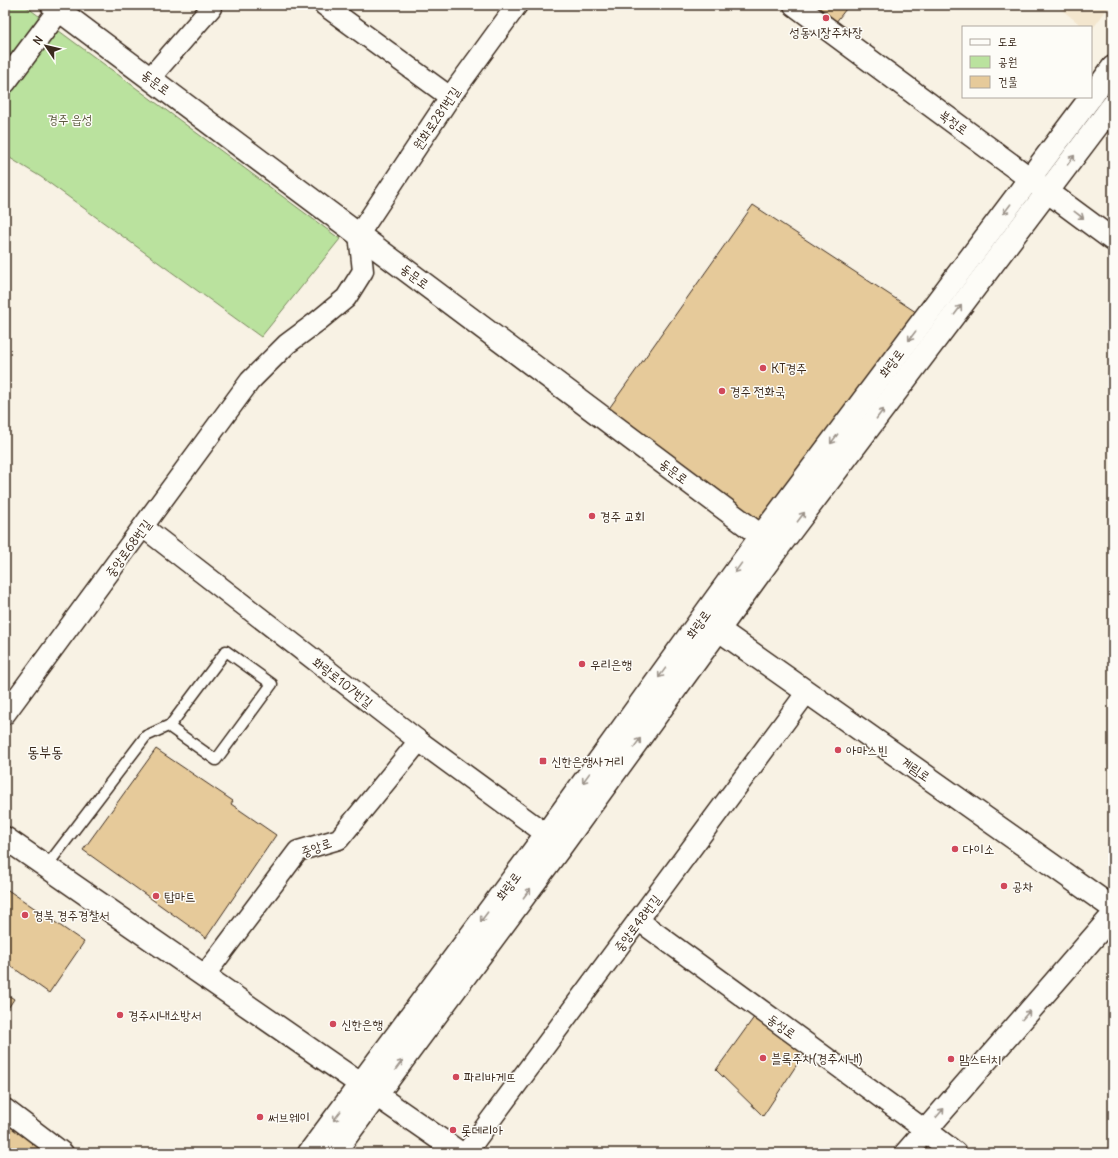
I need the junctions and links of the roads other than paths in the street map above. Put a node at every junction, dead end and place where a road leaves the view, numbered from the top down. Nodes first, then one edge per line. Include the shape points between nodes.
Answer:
1 (324, 5) edge
2 (517, 5) edge
3 (795, 5) edge
4 (55, 7) edge
5 (211, 8) dead end
6 (1113, 67) edge
7 (150, 78) junction
8 (5, 82) edge
9 (450, 96) junction
10 (1092, 96) edge
11 (1090, 98) edge
12 (1113, 104) edge
13 (1030, 178) junction
14 (1048, 191) junction
15 (359, 234) junction
16 (1113, 240) edge
17 (143, 527) junction
18 (769, 542) junction
19 (719, 630) junction
20 (807, 692) junction
21 (5, 714) edge
22 (169, 727) junction
23 (420, 741) junction
24 (546, 834) junction
25 (5, 838) edge
26 (46, 867) junction
27 (1113, 908) edge
28 (1113, 915) edge
29 (638, 920) junction
30 (204, 976) junction
31 (368, 1090) junction
32 (5, 1109) edge
33 (925, 1130) junction
34 (63, 1153) edge
35 (309, 1153) edge
36 (334, 1153) edge
37 (460, 1153) edge
38 (466, 1153) edge
39 (906, 1153) edge
40 (955, 1153) edge

1 - 9 street
2 - 9 street, 원화로281번길
3 - 13 street, 북정로
4 - 7 street, 동문로
4 - 8 street
5 - 7 street
6 - 10 street, 화랑로
7 - 15 street, 동문로
9 - 15 street, 원화로281번길
11 - 13 street, 화랑로
14 -> 12 street, 화랑로
13 - 14 street, 북정로
13 -> 18 street, 화랑로
14 -> 16 street, 북정로
18 -> 14 street, 화랑로
15 - 17 street, 중앙로68번길 via 363,271 346,298 287,344 250,382
15 - 18 street, 동문로
17 - 21 street, 중앙로68번길
17 - 23 street, 화랑로107번길
18 - 19 street, 화랑로
18 -> 24 street, 화랑로
19 - 20 street, 계림로
31 -> 19 street, 화랑로 via 551,861
20 - 27 street, 계림로
20 - 29 street, 중앙로48번길
22 - 22 lane via 226,651 272,684 216,760
22 - 26 lane via 146,736
23 - 24 street, 화랑로107번길
23 - 30 street, 중앙로 via 339,839 298,851
24 -> 31 street, 화랑로
25 - 26 street
26 - 30 street
33 -> 28 street
29 - 33 street, 동성로
29 - 38 street, 중앙로48번길
30 - 31 street
31 -> 35 street, 화랑로
31 - 36 street, 화랑로
31 - 37 street
32 - 34 street
33 - 39 street
33 - 40 street

